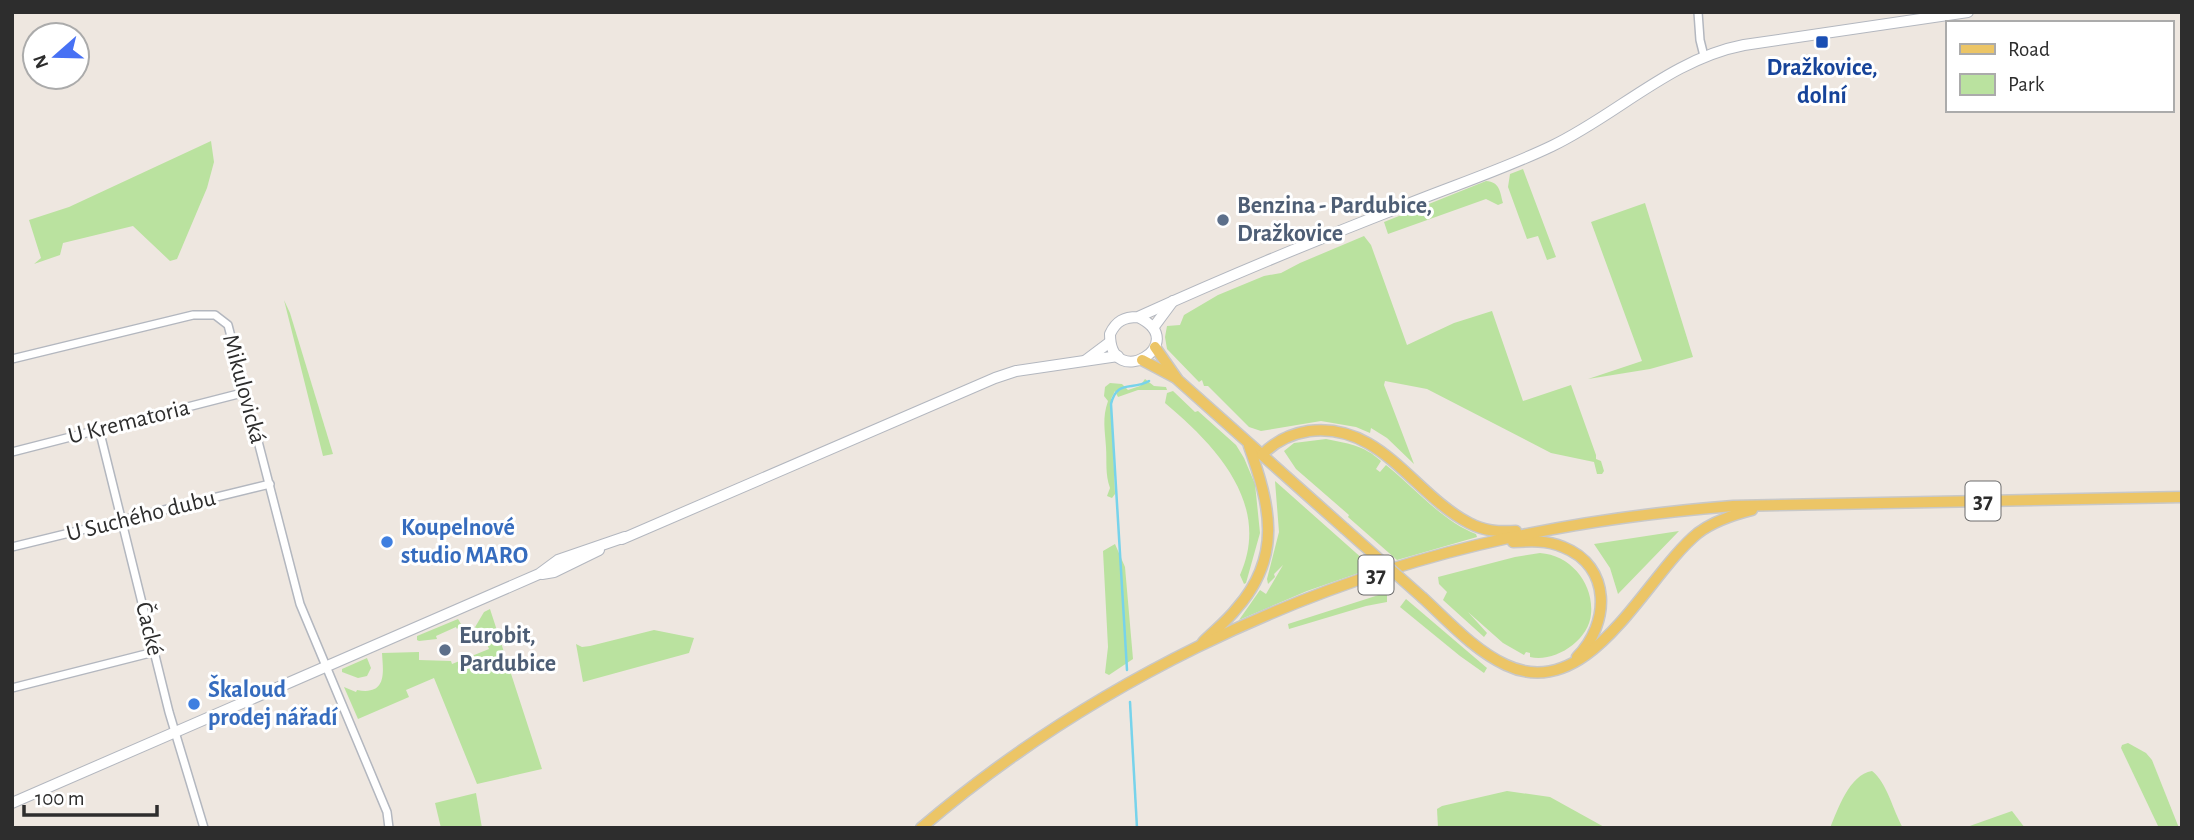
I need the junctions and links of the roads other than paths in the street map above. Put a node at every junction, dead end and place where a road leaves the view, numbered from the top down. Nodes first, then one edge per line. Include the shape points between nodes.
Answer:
1 (1698, 12) edge
2 (1968, 12) edge
3 (1927, 15) edge
4 (1704, 56) junction
5 (1174, 301) junction
6 (1138, 317) junction
7 (1153, 328) junction
8 (1110, 342) junction
9 (1155, 347) junction
10 (1118, 356) junction
11 (12, 359) edge
12 (1085, 360) junction
13 (1142, 360) junction
14 (1178, 380) junction
15 (246, 392) junction
16 (99, 429) junction
17 (1248, 443) junction
18 (12, 452) edge
19 (1262, 456) junction
20 (270, 484) junction
21 (2182, 497) edge
22 (1784, 504) junction
23 (122, 520) junction
24 (1554, 528) junction
25 (625, 537) junction
26 (1483, 544) junction
27 (12, 547) edge
28 (539, 574) junction
29 (1196, 649) junction
30 (154, 652) junction
31 (326, 667) junction
32 (1563, 667) junction
33 (12, 688) edge
34 (176, 732) junction
35 (12, 803) edge
36 (205, 828) edge
37 (389, 828) edge
38 (921, 828) edge

1 - 4 street
2 - 3 main road
3 - 4 main road via 1744,45
4 - 5 main road via 1550,147
5 - 6 main road
5 - 7 main road
6 - 7 main road
6 - 8 main road via 1119,321
7 - 9 main road
8 - 10 main road
8 - 12 main road
9 - 13 main road
9 - 14 main road
10 - 12 main road
10 - 13 main road
11 - 15 street, Mikulovická via 193,315 215,315 232,334
12 - 25 main road via 995,377
13 - 14 main road
14 - 17 main road
15 - 16 street, U Krematoria
15 - 20 street, Mikulovická
16 - 18 street, U Krematoria
16 - 23 street, Čacké
17 - 19 main road
17 - 29 main road via 1266,498 1265,558 1237,610
19 - 24 main road via 1277,442 1296,434 1344,433 1378,449 1470,523 1499,532
19 - 32 main road, bridge via 1474,644 1516,669 1536,673
20 - 23 street, U Suchého dubu
20 - 31 street, Mikulovická via 300,604
21 - 22 main road, 37
22 - 24 main road, 37 via 1663,512
22 - 32 main road via 1727,517 1701,531 1599,645
23 - 27 street, U Suchého dubu
23 - 30 street, Čacké
24 - 26 main road, 37
25 - 28 main road via 563,568
25 - 28 main road via 552,563
26 - 29 main road, 37 via 1323,594
26 - 32 main road via 1534,541 1556,545 1573,552 1588,567 1600,592 1600,618 1588,645
28 - 31 main road
29 - 38 main road, 37 via 1043,738
30 - 33 street
30 - 34 street, Čacké
31 - 34 main road
31 - 37 street, Mikulovická via 387,813
34 - 35 main road
34 - 36 street, Čacké

